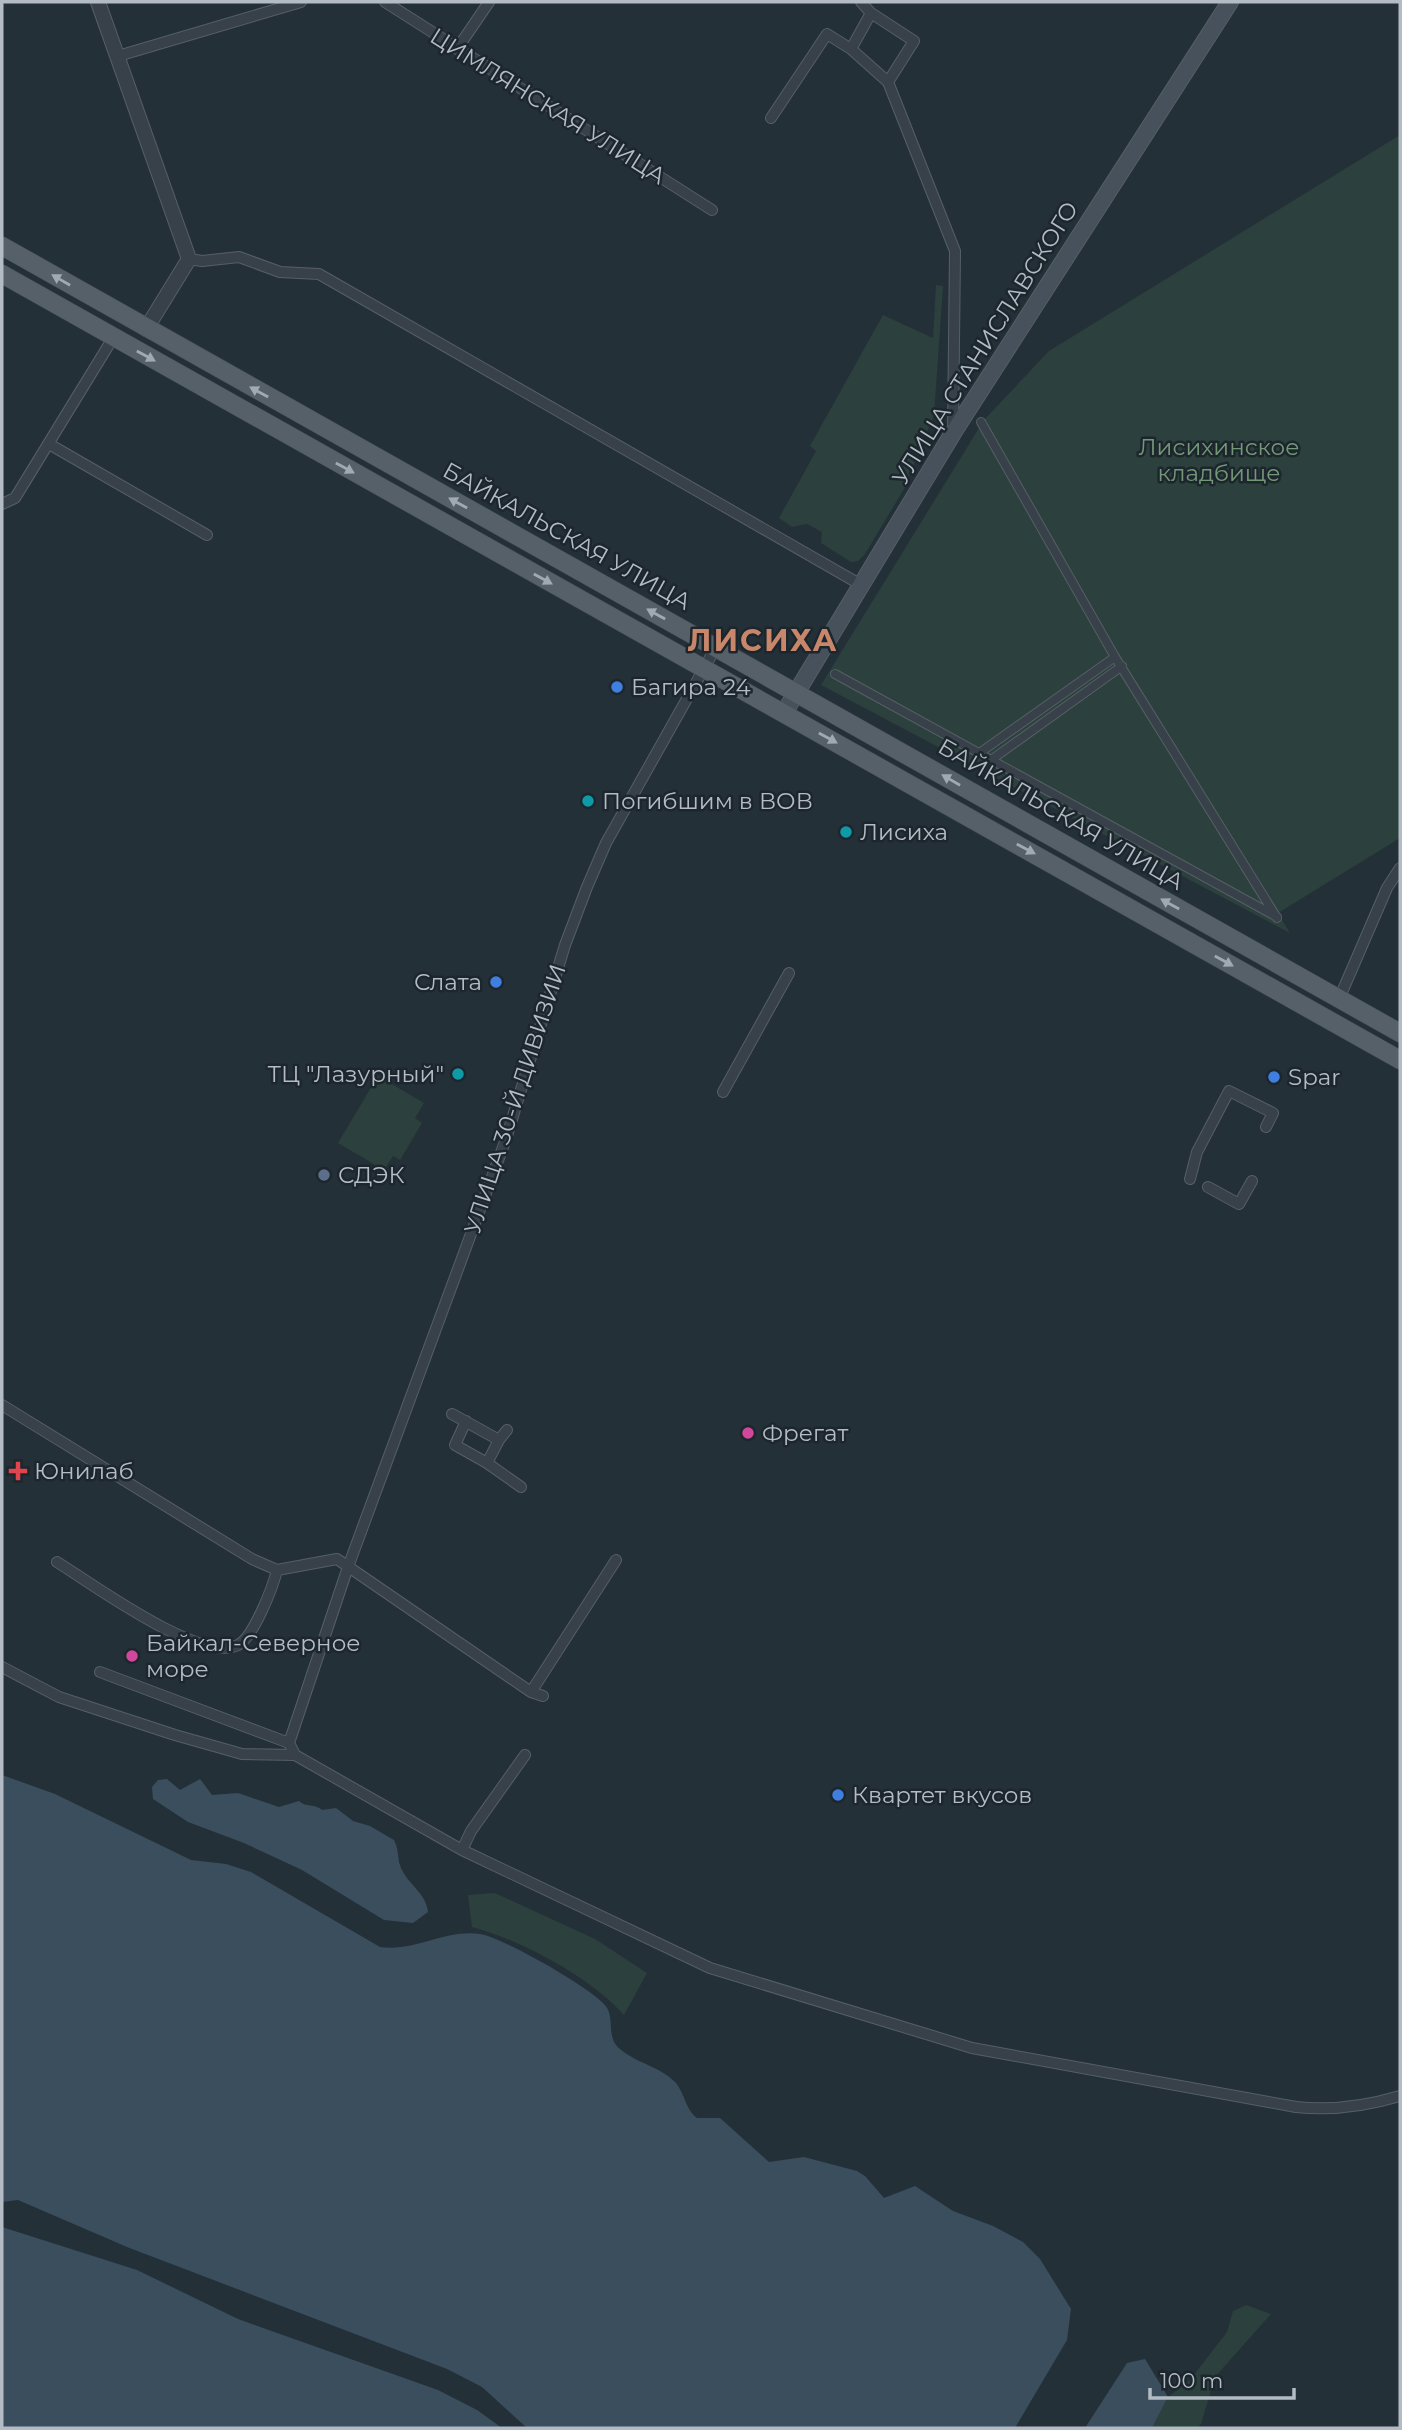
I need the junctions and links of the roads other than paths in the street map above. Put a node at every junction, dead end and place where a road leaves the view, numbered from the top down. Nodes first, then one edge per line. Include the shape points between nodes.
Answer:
1 (98, 2) edge
2 (301, 2) edge
3 (385, 2) edge
4 (489, 2) edge
5 (861, 2) edge
6 (1230, 2) edge
7 (871, 13) junction
8 (850, 49) junction
9 (457, 50) junction
10 (118, 56) junction
11 (888, 82) junction
12 (771, 118) dead end
13 (712, 210) dead end
14 (2, 246) edge
15 (189, 259) junction
16 (2, 274) edge
17 (146, 329) junction
18 (113, 338) junction
19 (981, 422) dead end
20 (953, 433) junction
21 (49, 444) junction
22 (2, 504) edge
23 (207, 535) dead end
24 (863, 586) junction
25 (716, 647) junction
26 (1115, 657) junction
27 (1122, 666) junction
28 (704, 669) junction
29 (835, 674) dead end
30 (796, 692) junction
31 (785, 713) junction
32 (978, 754) junction
33 (991, 760) junction
34 (1400, 868) edge
35 (789, 973) dead end
36 (1339, 999) junction
37 (1400, 1033) edge
38 (1400, 1060) edge
39 (723, 1092) dead end
40 (1266, 1127) dead end
41 (1190, 1179) dead end
42 (1252, 1181) dead end
43 (1208, 1187) dead end
44 (2, 1405) edge
45 (452, 1413) dead end
46 (466, 1421) junction
47 (507, 1430) dead end
48 (499, 1440) junction
49 (487, 1463) junction
50 (522, 1487) dead end
51 (616, 1560) dead end
52 (57, 1562) dead end
53 (348, 1567) junction
54 (277, 1570) junction
55 (2, 1667) edge
56 (100, 1672) dead end
57 (531, 1692) junction
58 (543, 1696) dead end
59 (289, 1743) junction
60 (295, 1755) junction
61 (525, 1755) dead end
62 (462, 1850) junction
63 (1400, 2096) edge

1 - 10 street
2 - 10 street
3 - 9 street, ЦИМЛЯНСКАЯ УЛИЦА
4 - 9 street
5 - 7 street
6 - 20 main road, УЛИЦА СТАНИСЛАВСКОГО
7 - 8 street
7 - 11 street via 914,41
8 - 11 street
8 - 12 street via 827,34
9 - 13 street, ЦИМЛЯНСКАЯ УЛИЦА
10 - 15 street
11 - 20 street via 955,251
17 -> 14 main road, БАЙКАЛЬСКАЯ УЛИЦА
15 - 17 street
15 - 24 street via 239,257 280,272 319,274
16 - 18 main road, БАЙКАЛЬСКАЯ УЛИЦА
25 -> 17 main road, БАЙКАЛЬСКАЯ УЛИЦА
18 - 21 street
18 -> 28 main road, БАЙКАЛЬСКАЯ УЛИЦА
19 - 26 street
20 - 24 main road, УЛИЦА СТАНИСЛАВСКОГО
21 - 22 street via 15,498
21 - 23 street
24 - 30 main road, УЛИЦА СТАНИСЛАВСКОГО
25 - 28 street, УЛИЦА 30-Й ДИВИЗИИ
25 - 30 main road, БАЙКАЛЬСКАЯ УЛИЦА
26 - 27 street
26 - 32 street
27 - 33 street
27 - 33 street via 1277,918
28 - 31 main road, БАЙКАЛЬСКАЯ УЛИЦА
28 - 53 street, УЛИЦА 30-Й ДИВИЗИИ via 606,843 587,887 506,1139
29 - 32 street
30 - 31 main road, УЛИЦА СТАНИСЛАВСКОГО
36 -> 30 main road, БАЙКАЛЬСКАЯ УЛИЦА
31 -> 38 main road, БАЙКАЛЬСКАЯ УЛИЦА
32 - 33 street
34 - 36 street via 1390,881
35 - 39 street
36 - 37 main road, БАЙКАЛЬСКАЯ УЛИЦА
40 - 41 street via 1273,1113 1229,1091 1197,1152
42 - 43 street via 1239,1205
44 - 54 street
45 - 46 street
46 - 48 street
46 - 49 street via 455,1445
47 - 48 street
48 - 49 street
49 - 50 street
51 - 57 street
52 - 54 street via 120,1604 194,1643 225,1648 245,1640
53 - 54 street via 337,1559
53 - 57 street
53 - 59 street, УЛИЦА 30-Й ДИВИЗИИ
55 - 60 street via 58,1697 242,1754
56 - 59 street
57 - 58 street
59 - 60 street
60 - 62 street
61 - 62 street
62 - 63 street via 680,1956 915,2033 1071,2068 1313,2109 1372,2105

